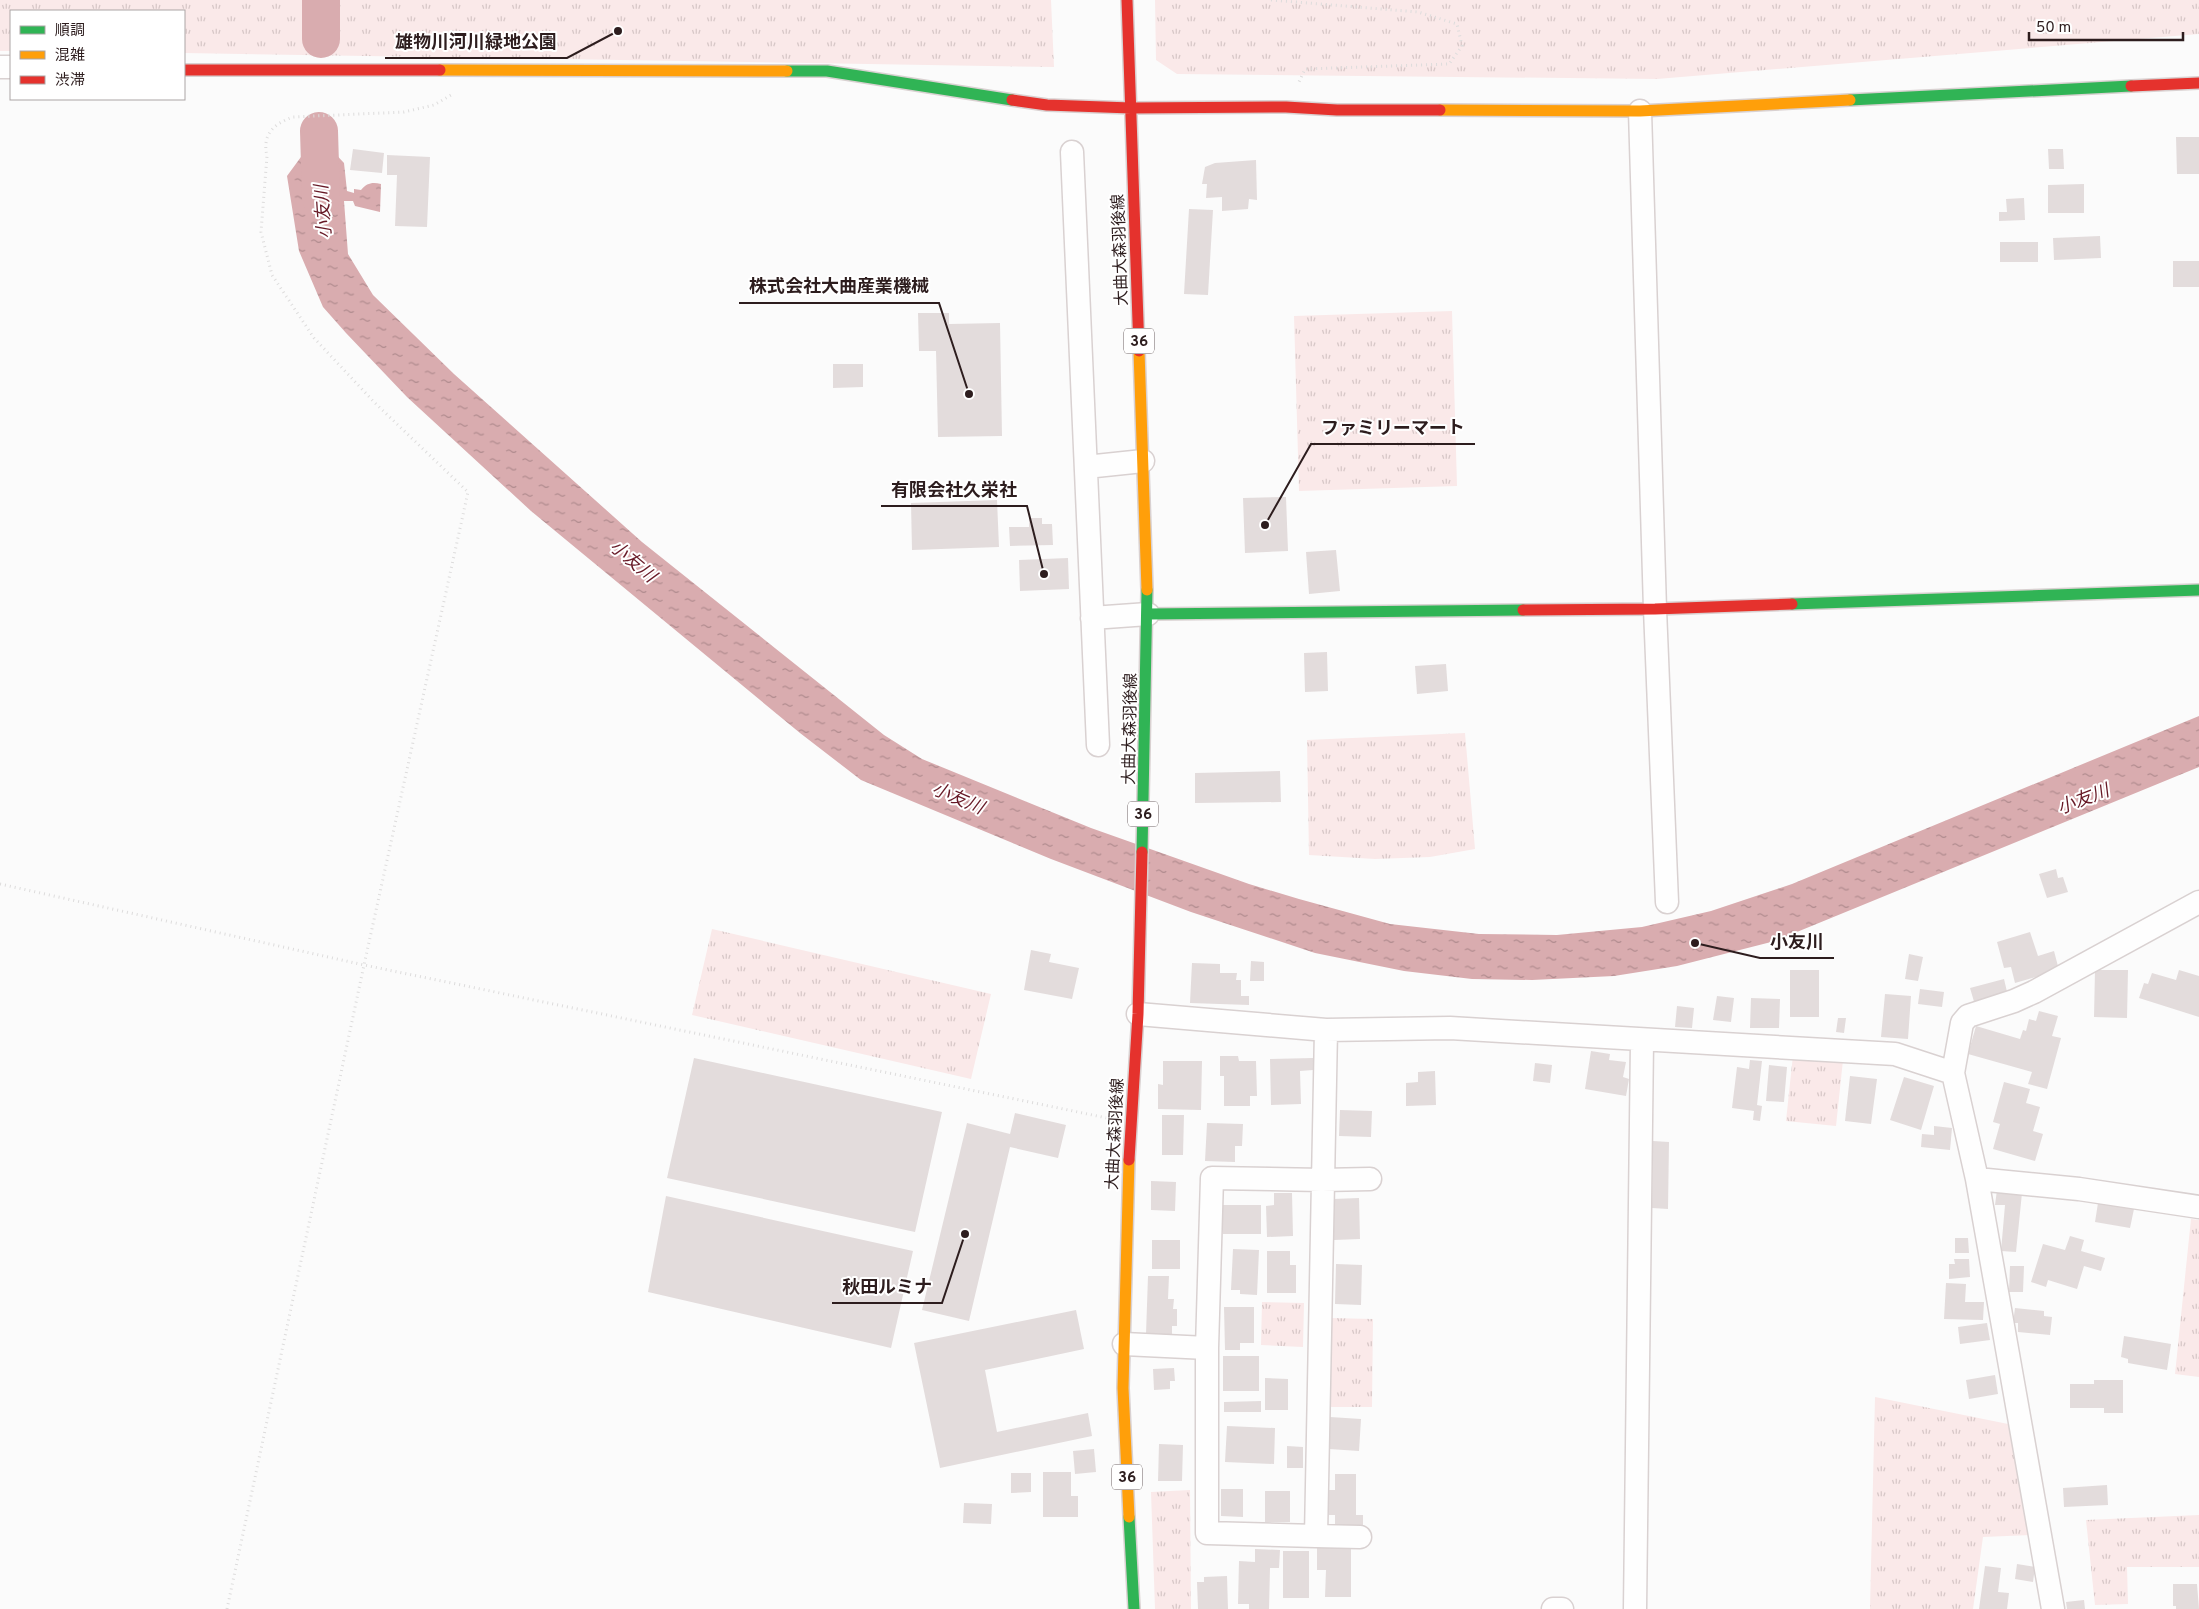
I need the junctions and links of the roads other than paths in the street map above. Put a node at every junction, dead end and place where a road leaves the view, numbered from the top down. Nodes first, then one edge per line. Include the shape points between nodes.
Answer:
1 (1127, 0) edge
2 (185, 70) edge
3 (2199, 83) edge
4 (1131, 108) junction
5 (1640, 111) junction
6 (1072, 152) dead end
7 (1142, 461) junction
8 (1086, 467) junction
9 (2199, 590) edge
10 (1655, 609) junction
11 (1148, 614) junction
12 (1092, 618) junction
13 (1098, 745) dead end
14 (1667, 902) dead end
15 (2199, 902) edge
16 (1138, 1014) junction
17 (1326, 1030) junction
18 (1642, 1041) junction
19 (1953, 1073) junction
20 (1370, 1179) dead end
21 (1977, 1179) junction
22 (1322, 1180) junction
23 (2199, 1207) edge
24 (1124, 1344) junction
25 (1207, 1348) junction
26 (1316, 1536) junction
27 (1360, 1537) dead end
28 (1134, 1609) edge
29 (1553, 1609) edge
30 (1562, 1609) edge
31 (1635, 1609) edge
32 (2053, 1609) edge

1 - 4 street, 大曲大森羽後線 / 36
2 - 4 street via 827,71 1047,105
3 - 5 street
4 - 5 street
4 - 7 street, 大曲大森羽後線 / 36
5 - 10 street
6 - 8 street
7 - 8 street
7 - 11 street, 大曲大森羽後線 / 36
8 - 12 street
9 - 10 street
10 - 11 street
10 - 14 street
11 - 12 street
11 - 16 street, 大曲大森羽後線 / 36
12 - 13 street
15 - 19 street via 2014,1002 1968,1016 1962,1022
16 - 17 street
16 - 24 street, 大曲大森羽後線 / 36 via 1130,1123
17 - 18 street via 1450,1028
17 - 22 street
18 - 19 street via 1895,1054
18 - 31 street
19 - 21 street
20 - 22 street
21 - 23 street via 2079,1189
21 - 32 street
22 - 25 street via 1212,1178
22 - 26 street
24 - 25 street
24 - 28 street, 大曲大森羽後線 / 36 via 1122,1388
25 - 26 street via 1206,1533
26 - 27 street
29 - 30 street

